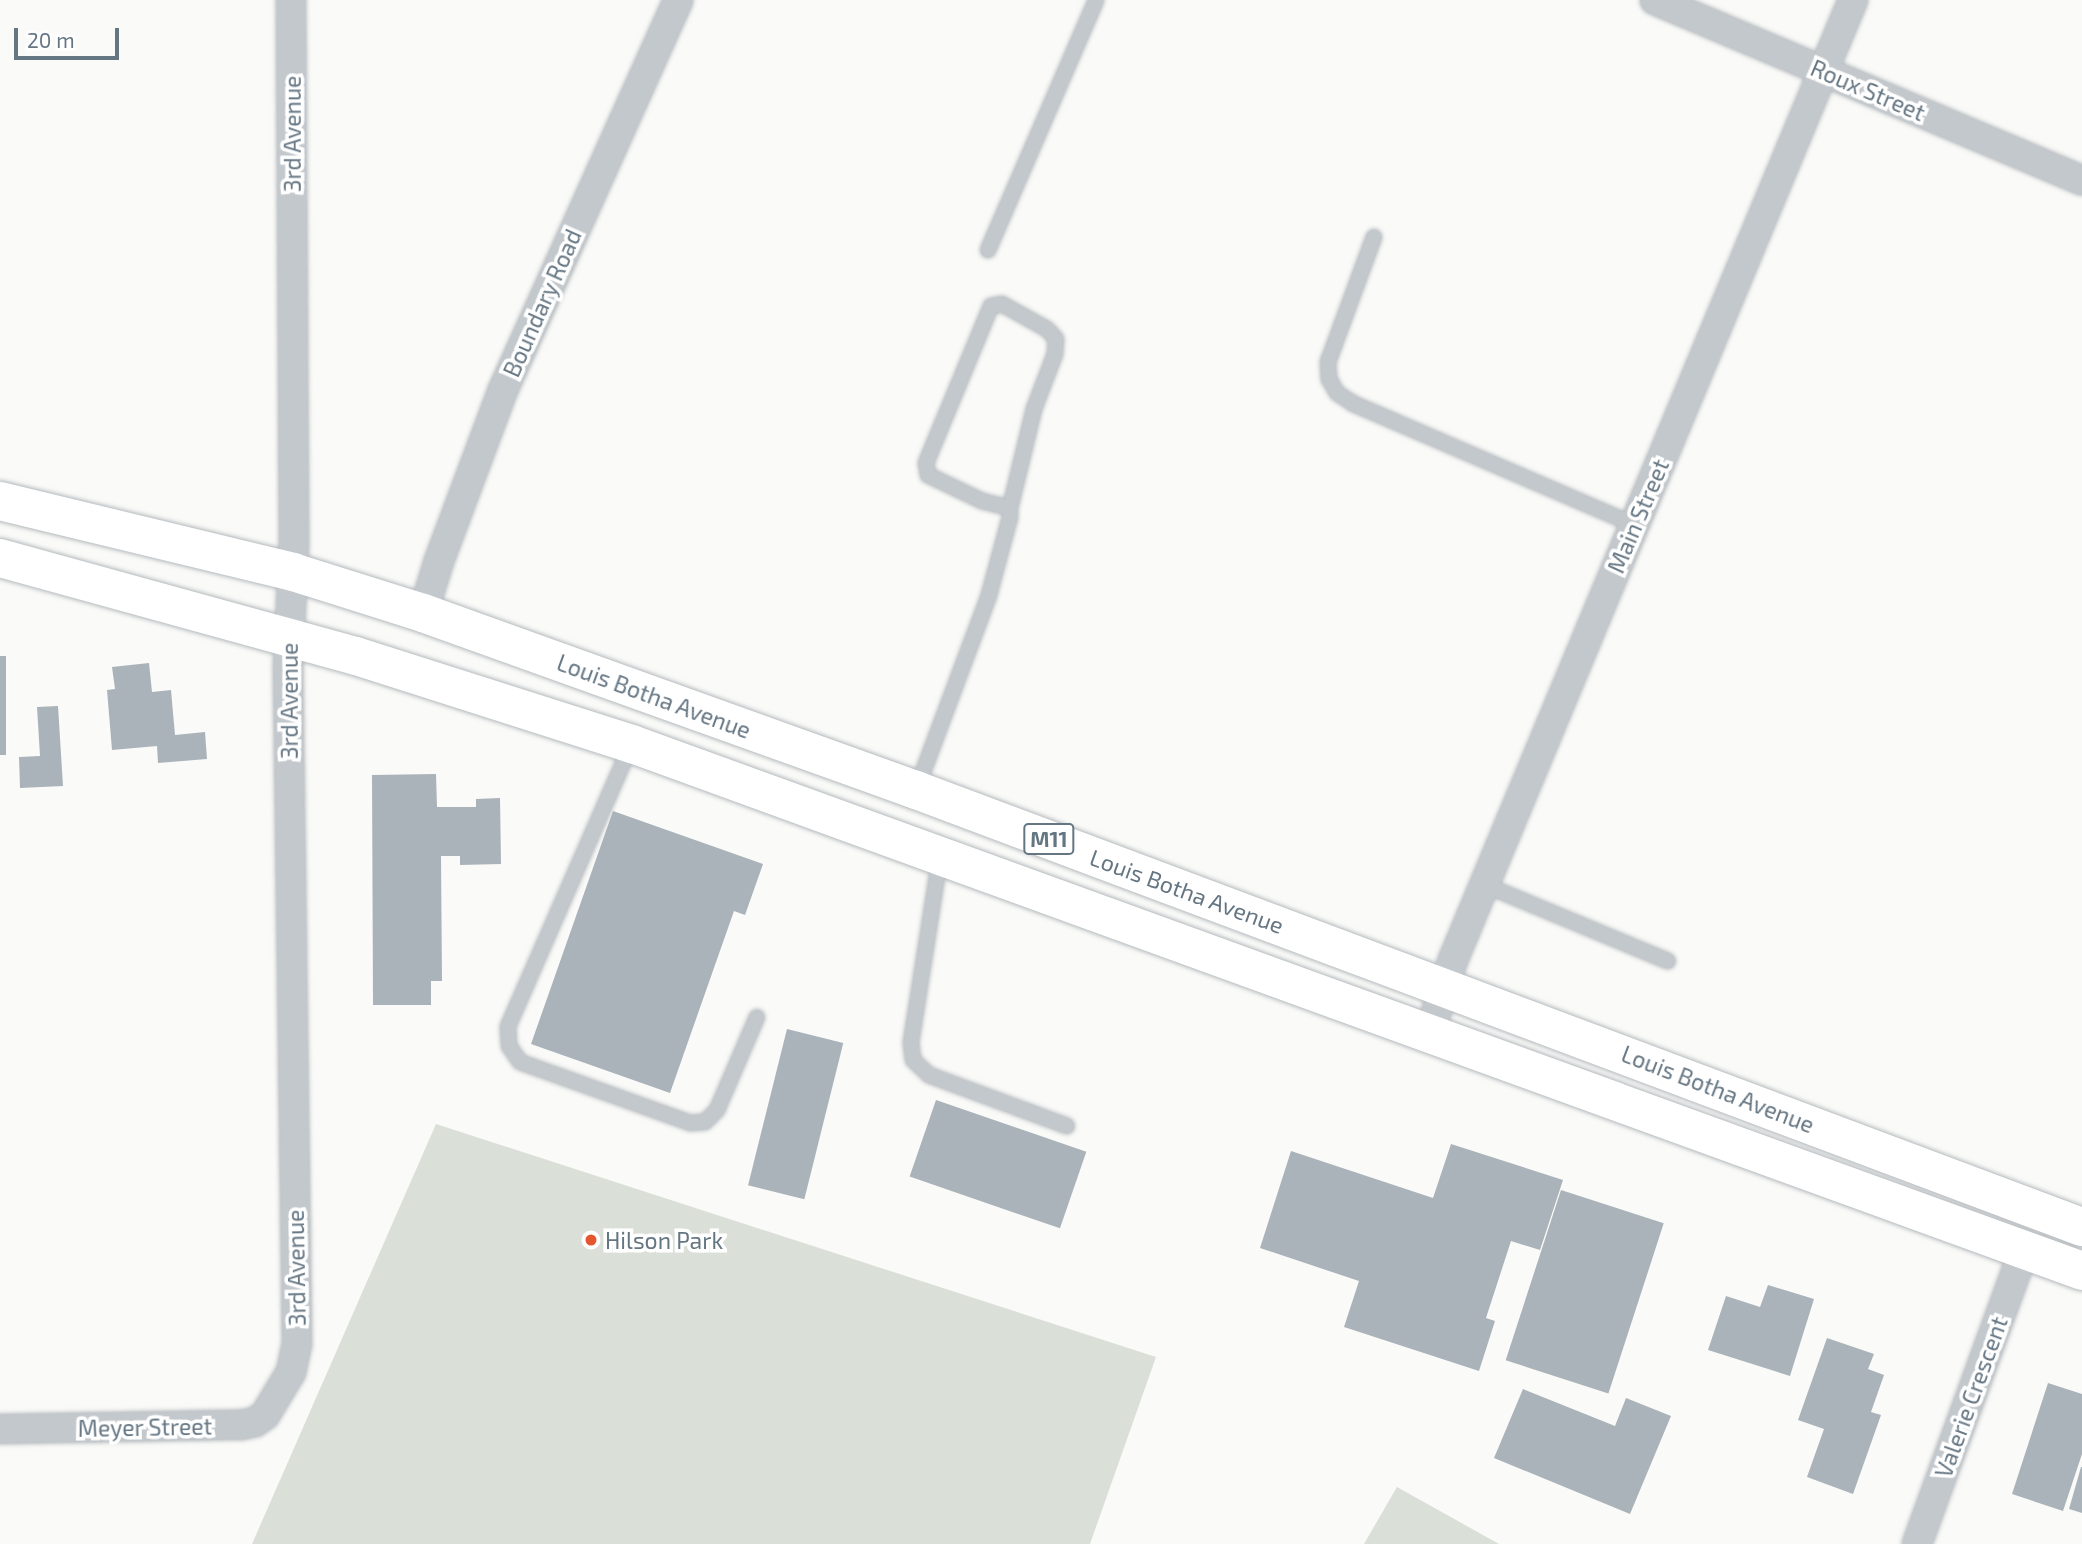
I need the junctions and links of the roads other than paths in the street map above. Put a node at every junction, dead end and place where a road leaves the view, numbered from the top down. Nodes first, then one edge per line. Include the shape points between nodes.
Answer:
1 (291, 0) edge
2 (678, 0) edge
3 (1096, 0) edge
4 (1655, 0) edge
5 (1853, 0) edge
6 (1823, 71) junction
7 (2082, 180) edge
8 (1374, 237) dead end
9 (988, 250) dead end
10 (0, 500) edge
11 (1010, 508) junction
12 (1635, 525) junction
13 (0, 558) edge
14 (292, 572) junction
15 (423, 613) junction
16 (289, 638) junction
17 (632, 744) junction
18 (916, 790) junction
19 (941, 855) junction
20 (1485, 885) junction
21 (1668, 961) dead end
22 (1444, 987) junction
23 (757, 1017) dead end
24 (1429, 1035) junction
25 (1066, 1126) dead end
26 (2082, 1227) edge
27 (2024, 1250) junction
28 (2082, 1271) edge
29 (278, 1398) joint
30 (0, 1429) edge
31 (1917, 1544) edge

1 - 14 street, 3rd Avenue
2 - 15 street, Boundary Road via 503,390
3 - 9 lane
4 - 6 street, Roux Street
5 - 6 street, Main Street
6 - 7 street, Roux Street
6 - 12 street, Main Street
8 - 12 lane via 1328,362 1329,379 1337,393
10 - 14 main road, Louis Botha Avenue / M11
11 - 11 lane via 982,501 928,475 926,463 992,306 1002,304 1047,329 1056,340
11 - 18 lane via 989,595
12 - 20 street, Main Street
13 - 16 main road, Louis Botha Avenue / M11
14 - 15 main road, Louis Botha Avenue / M11
14 - 16 street, 3rd Avenue
15 - 18 main road, Louis Botha Avenue / M11
16 - 17 main road, Louis Botha Avenue / M11
16 - 29 street, 3rd Avenue via 297,1343 291,1372
17 - 19 main road, Louis Botha Avenue / M11
17 - 23 lane via 508,1027 509,1046 520,1062 690,1123 705,1122 718,1110
18 - 22 main road, Louis Botha Avenue / M11
19 - 24 main road, Louis Botha Avenue / M11
19 - 25 lane via 911,1043 914,1060 929,1075
20 - 21 lane
20 - 22 street, Main Street
22 - 24 street, Main Street
22 - 26 main road, Louis Botha Avenue / M11
24 - 27 main road, Louis Botha Avenue / M11
27 - 28 main road, Louis Botha Avenue / M11
27 - 31 street, Valerie Crescent
29 - 30 street, Meyer Street via 265,1415 241,1425

